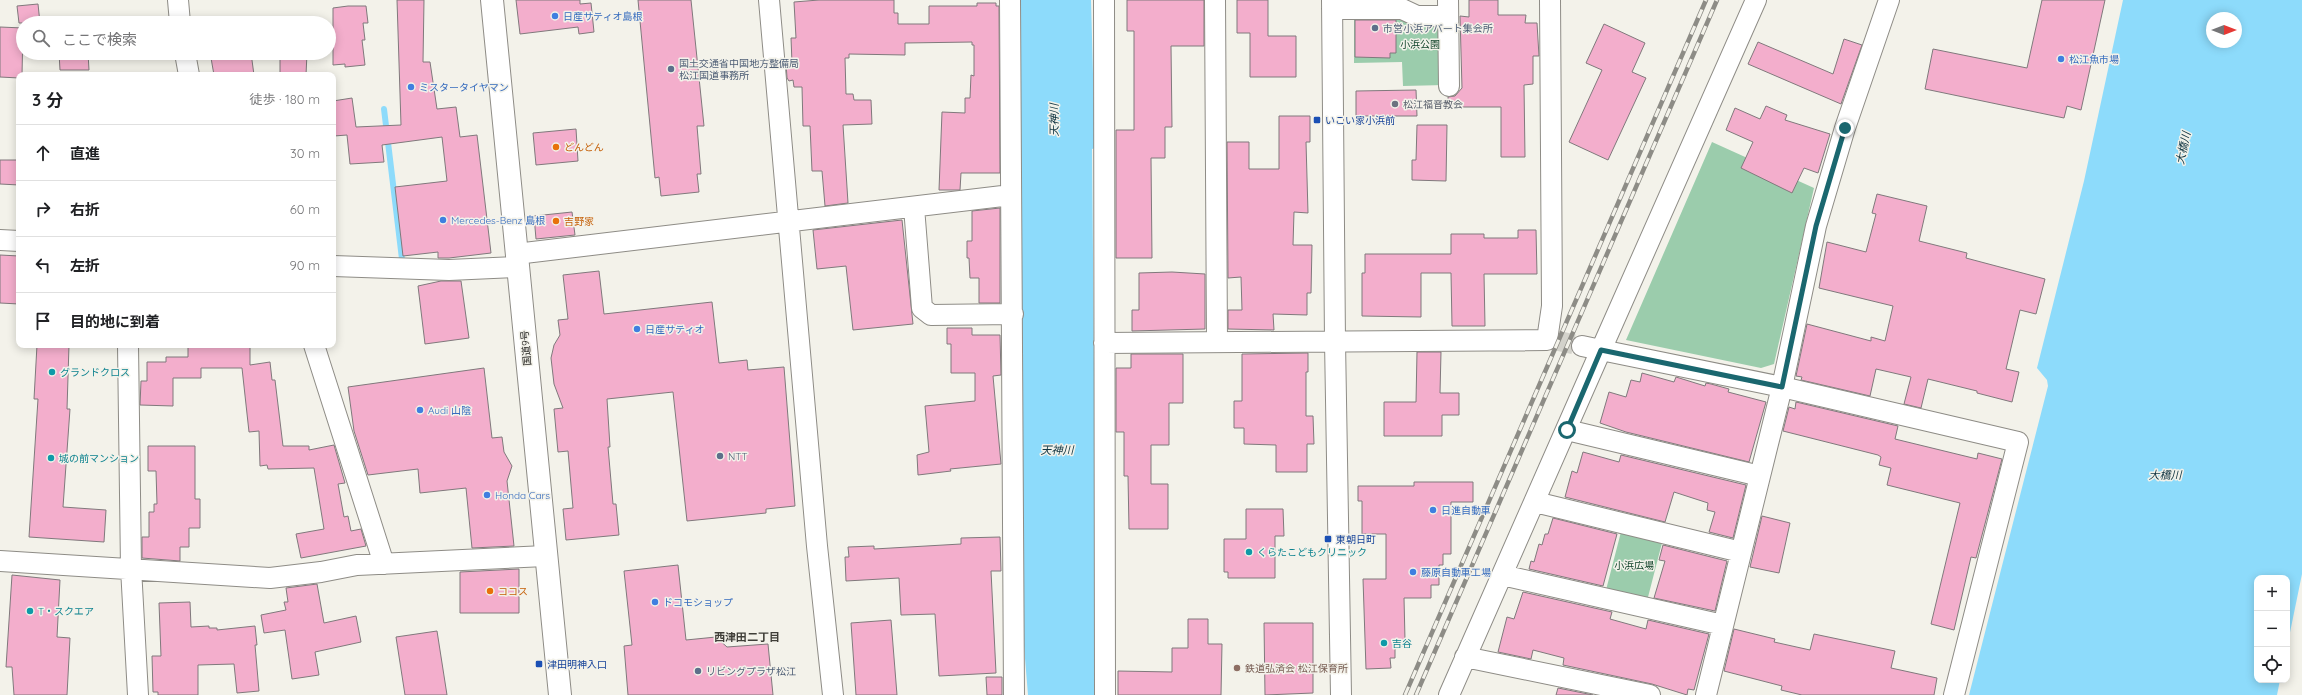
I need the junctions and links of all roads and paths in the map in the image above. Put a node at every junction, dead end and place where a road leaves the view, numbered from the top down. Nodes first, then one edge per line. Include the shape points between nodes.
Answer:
1 (178, 0) edge
2 (492, 0) edge
3 (769, 0) edge
4 (1010, 0) edge
5 (1104, 0) edge
6 (1215, 0) edge
7 (1550, 0) edge
8 (1756, 0) edge
9 (1889, 0) edge
10 (1332, 5) edge
11 (1448, 8) edge
12 (179, 16) edge
13 (186, 60) edge
14 (188, 72) edge
15 (1449, 86) dead end
16 (1011, 195) junction
17 (914, 207) junction
18 (788, 222) junction
19 (0, 240) edge
20 (16, 241) edge
21 (517, 260) junction
22 (336, 266) edge
23 (1013, 314) junction
24 (1335, 341) junction
25 (1217, 342) junction
26 (1104, 343) junction
27 (1582, 346) tunnel mouth
28 (128, 348) edge
29 (315, 348) edge
30 (1601, 350) junction
31 (1782, 387) junction
32 (1567, 430) junction
33 (1760, 476) junction
34 (1535, 502) junction
35 (1741, 552) junction
36 (545, 556) junction
37 (0, 561) edge
38 (384, 564) junction
39 (131, 568) junction
40 (1502, 576) junction
41 (1723, 625) junction
42 (1465, 657) junction
43 (138, 695) edge
44 (560, 695) edge
45 (833, 695) edge
46 (1014, 695) edge
47 (1105, 695) edge
48 (1341, 695) edge
49 (1449, 695) edge
50 (1650, 695) edge
51 (1706, 695) edge
52 (1954, 695) edge

1 - 12 street
2 - 21 highway, 国道9号
3 - 18 street
4 - 16 street
5 - 26 street
6 - 25 street
7 - 24 street via 1550,340
8 - 30 street
9 - 31 street via 1845,128 1816,226
10 - 11 street via 1402,9 1417,16
10 - 24 street
11 - 15 street
13 - 14 street
16 - 17 street
16 - 23 street
17 - 18 street
17 - 23 street via 922,308 931,315
18 - 21 street
18 - 45 street
19 - 20 street
21 - 22 street via 449,270
21 - 36 highway, 国道9号
23 - 46 street
24 - 25 street
24 - 48 street
25 - 26 street
26 - 47 street
27 - 30 street
28 - 39 street
29 - 38 street
30 - 31 street
30 - 32 street
31 - 33 street
31 - 52 street via 2018,442
32 - 33 street
32 - 34 street
33 - 35 street
34 - 35 street
34 - 40 street
35 - 41 street
36 - 38 street
36 - 44 highway, 国道9号
37 - 39 street
38 - 39 street via 357,565 270,578 227,577
39 - 43 street
40 - 41 street
40 - 42 street
41 - 51 street
42 - 49 street
42 - 50 street

